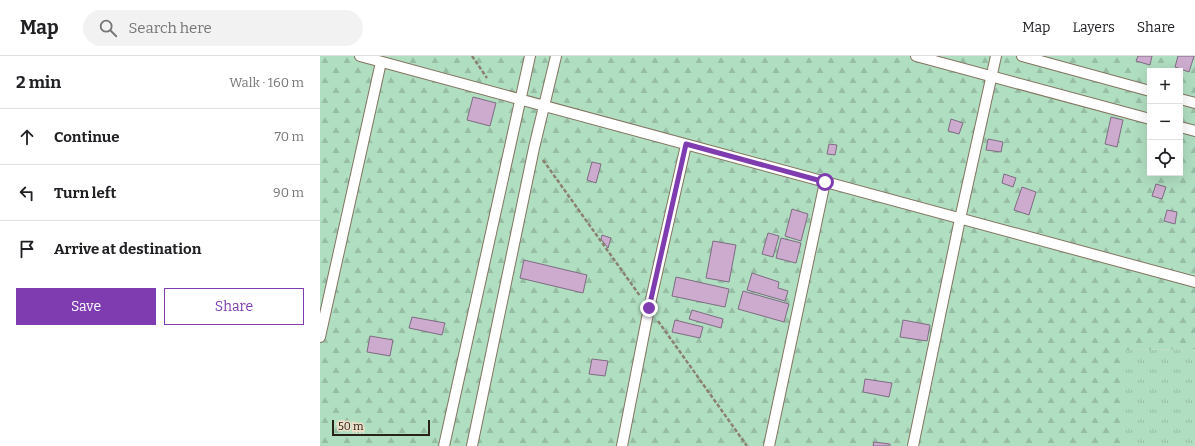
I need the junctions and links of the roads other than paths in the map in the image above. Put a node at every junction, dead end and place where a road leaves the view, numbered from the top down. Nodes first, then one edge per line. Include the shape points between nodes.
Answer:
1 (360, 56) edge
2 (530, 56) edge
3 (556, 56) edge
4 (916, 56) edge
5 (996, 56) edge
6 (1022, 56) edge
7 (381, 62) junction
8 (991, 76) junction
9 (1147, 90) edge
10 (520, 100) junction
11 (1183, 100) edge
12 (1195, 103) edge
13 (544, 106) junction
14 (1147, 118) edge
15 (1183, 128) edge
16 (1195, 131) edge
17 (686, 144) junction
18 (825, 182) junction
19 (960, 218) junction
20 (1195, 282) edge
21 (320, 337) edge
22 (444, 446) edge
23 (472, 446) edge
24 (622, 446) edge
25 (769, 446) edge
26 (913, 446) edge

1 - 7 street
2 - 10 street
3 - 13 street
4 - 8 street
5 - 8 street
6 - 9 street
7 - 10 street
7 - 21 street
8 - 14 street
8 - 19 street
10 - 13 street
10 - 22 street
11 - 12 street
13 - 17 street
13 - 23 street
15 - 16 street
17 - 18 street
17 - 24 street via 649,308
18 - 19 street
18 - 25 street
19 - 20 street
19 - 26 street

